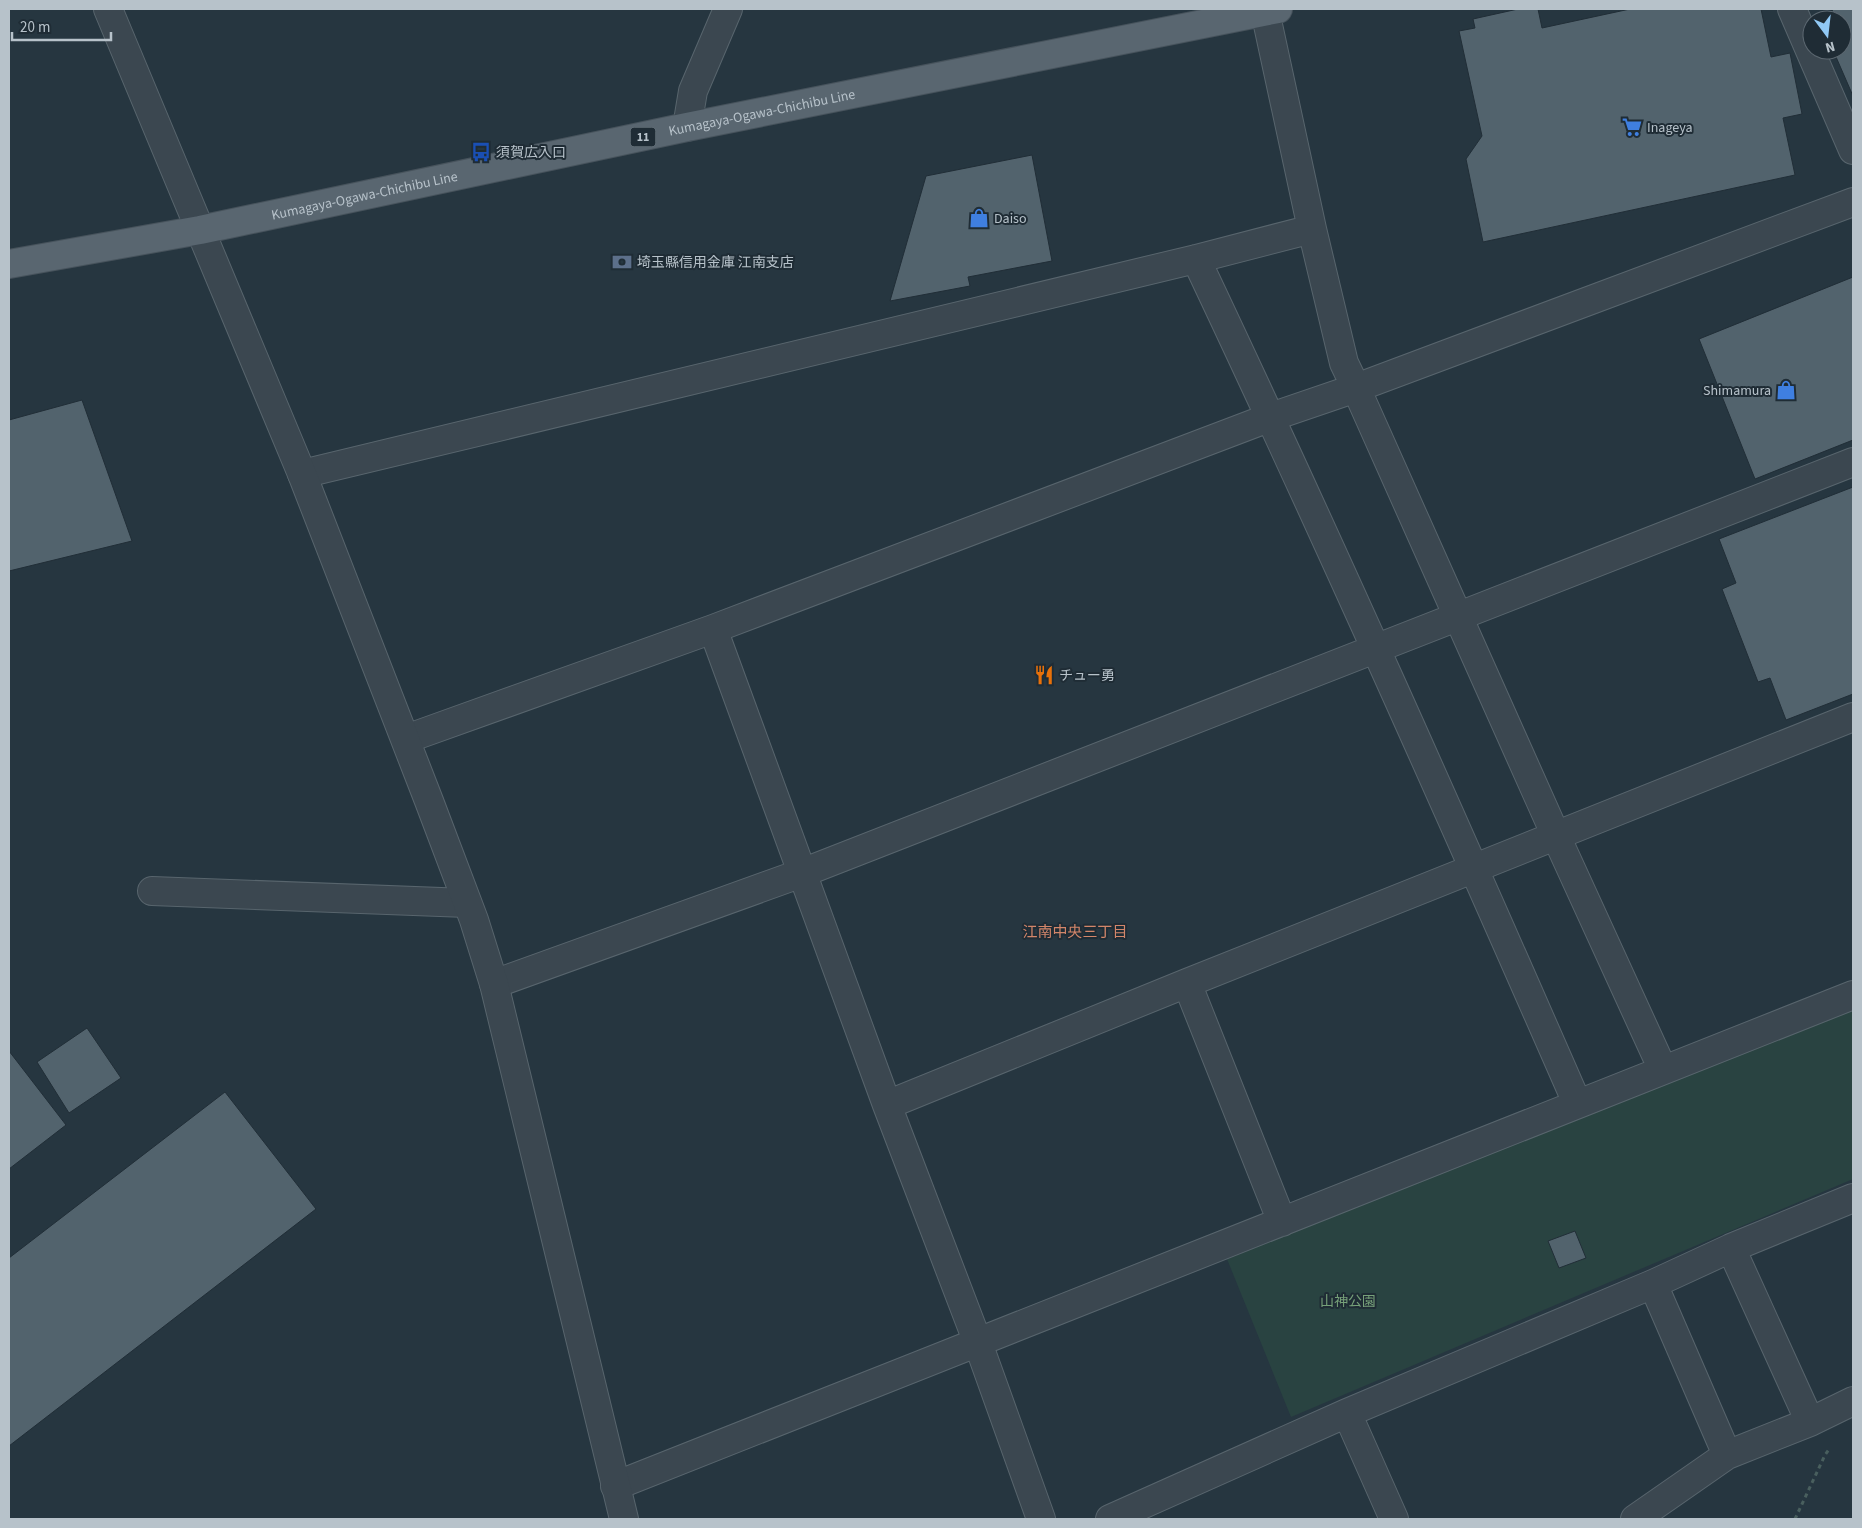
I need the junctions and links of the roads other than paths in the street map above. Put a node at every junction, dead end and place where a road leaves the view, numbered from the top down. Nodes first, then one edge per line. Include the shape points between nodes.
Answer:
1 (108, 9) edge
2 (728, 9) edge
3 (1792, 9) edge
4 (1272, 10) edge
5 (688, 127) junction
6 (1853, 150) edge
7 (1853, 202) edge
8 (1312, 229) junction
9 (200, 230) junction
10 (1196, 259) junction
11 (9, 264) edge
12 (1356, 388) junction
13 (1270, 417) junction
14 (1853, 462) edge
15 (302, 474) junction
16 (1458, 616) junction
17 (713, 629) junction
18 (1375, 648) junction
19 (1853, 717) edge
20 (406, 739) junction
21 (1556, 836) junction
22 (1474, 869) junction
23 (802, 873) junction
24 (152, 891) dead end
25 (468, 904) junction
26 (1187, 983) junction
27 (494, 984) junction
28 (1853, 995) edge
29 (1663, 1070) junction
30 (1577, 1103) junction
31 (887, 1105) junction
32 (1853, 1198) edge
33 (1282, 1222) junction
34 (1730, 1248) junction
35 (1653, 1284) junction
36 (978, 1343) junction
37 (1853, 1401) edge
38 (1347, 1413) junction
39 (1810, 1422) junction
40 (1727, 1455) junction
41 (615, 1486) junction
42 (624, 1519) edge
43 (1041, 1519) edge
44 (1110, 1519) edge
45 (1394, 1519) edge
46 (1635, 1519) edge

1 - 9 street
2 - 5 street via 693,91
3 - 6 street
4 - 5 main road, Kumagaya-Ogawa-Chichibu Line / 11
4 - 8 street
5 - 9 main road, Kumagaya-Ogawa-Chichibu Line / 11
7 - 12 street
8 - 10 street
8 - 12 street via 1344,363
9 - 11 main road, Kumagaya-Ogawa-Chichibu Line / 11
9 - 15 street
10 - 13 street
10 - 15 street
12 - 13 street
12 - 16 street
13 - 17 street
13 - 18 street
14 - 16 street
15 - 20 street
16 - 18 street
16 - 21 street
17 - 20 street
17 - 23 street
18 - 22 street
18 - 23 street
19 - 21 street
20 - 25 street
21 - 22 street
21 - 29 street
22 - 26 street
22 - 30 street
23 - 27 street
23 - 31 street
24 - 25 street
25 - 27 street
26 - 31 street
26 - 33 street
27 - 41 street
28 - 29 street
29 - 30 street
30 - 33 street
31 - 36 street
32 - 34 street
33 - 36 street
34 - 35 street
34 - 39 street
35 - 38 street
35 - 40 street
36 - 41 street
36 - 43 street
37 - 39 street
38 - 44 street
38 - 45 street
39 - 40 street
40 - 46 street
41 - 42 street

